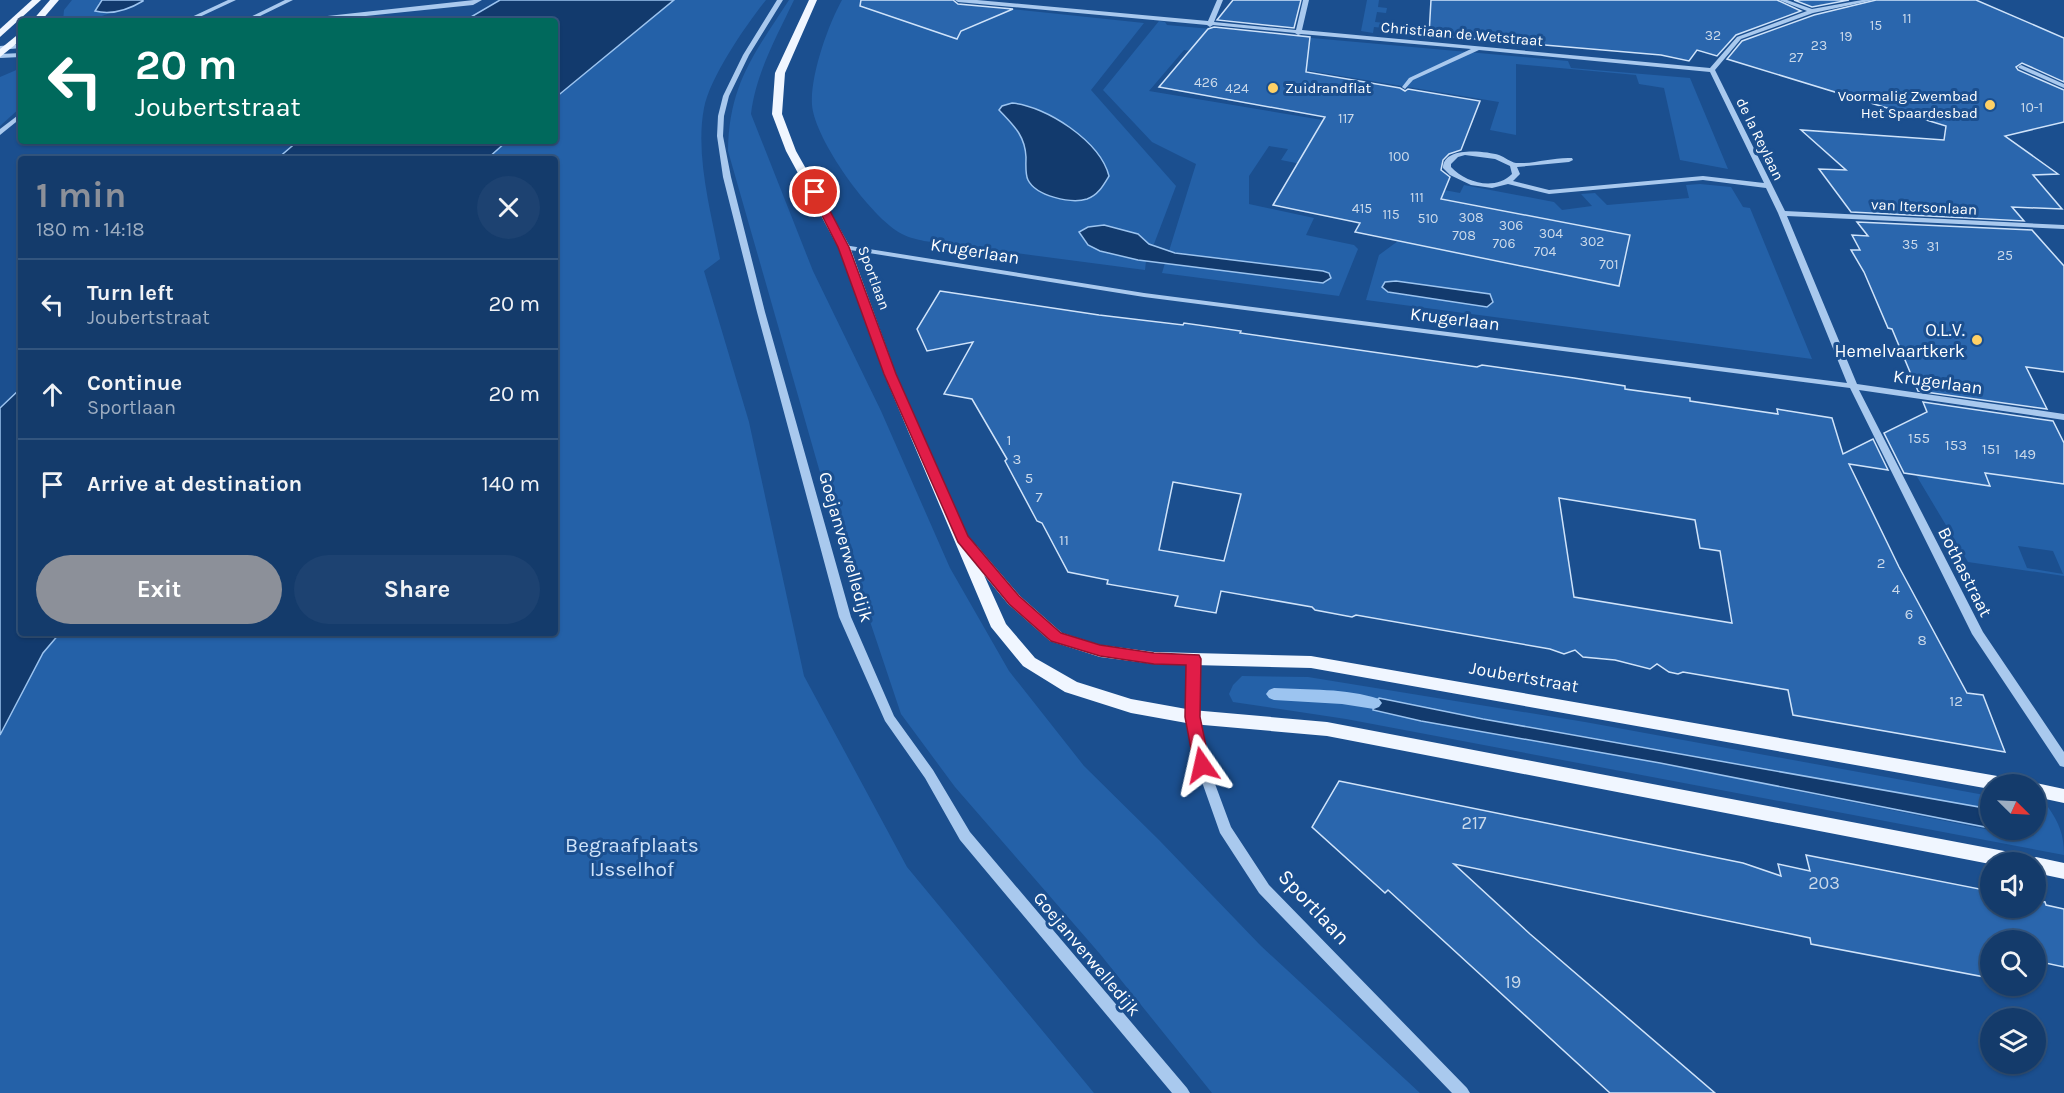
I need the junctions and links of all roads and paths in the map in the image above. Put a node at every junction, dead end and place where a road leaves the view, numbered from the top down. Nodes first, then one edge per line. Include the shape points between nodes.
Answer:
1 (37, 0) edge
2 (55, 0) edge
3 (233, 0) edge
4 (290, 0) edge
5 (479, 0) edge
6 (780, 0) edge
7 (813, 0) edge
8 (958, 0) edge
9 (1220, 0) edge
10 (1306, 0) edge
11 (1782, 0) edge
12 (1871, 0) edge
13 (1812, 11) junction
14 (39, 18) edge
15 (193, 18) edge
16 (251, 18) edge
17 (329, 18) edge
18 (1210, 25) junction
19 (0, 33) edge
20 (1298, 33) junction
21 (18, 37) edge
22 (4, 47) edge
23 (1478, 49) junction
24 (0, 55) edge
25 (18, 55) edge
26 (2021, 67) dead end
27 (1712, 70) junction
28 (2064, 86) edge
29 (1405, 87) dead end
30 (18, 118) edge
31 (0, 133) edge
32 (1569, 160) dead end
33 (1513, 165) junction
34 (1508, 182) junction
35 (1768, 186) junction
36 (1782, 213) junction
37 (2064, 227) edge
38 (844, 247) junction
39 (1853, 386) junction
40 (2064, 417) edge
41 (962, 538) junction
42 (1041, 624) joint
43 (1193, 659) junction
44 (1192, 717) junction
45 (2064, 762) edge
46 (1980, 780) edge
47 (2046, 792) edge
48 (2064, 796) edge
49 (1980, 854) edge
50 (2046, 868) edge
51 (2064, 871) edge
52 (1182, 1093) edge
53 (1462, 1093) edge

1 - 19 main road
2 - 14 main road
3 - 15 street
4 - 16 street
5 - 17 street
6 - 52 street, Goejanverwelledijk via 726,96 720,136 761,312 845,616 889,718 929,774 965,836
7 - 38 main road, Sportlaan via 780,73 777,114 791,151
8 - 18 street, Christiaan de Wetstraat
9 - 18 street
10 - 20 street
11 - 13 street
12 - 13 street
13 - 27 street via 1739,38
18 - 20 street, Christiaan de Wetstraat
20 - 23 street, Christiaan de Wetstraat
21 - 22 main road
22 - 24 main road
23 - 27 street, Christiaan de Wetstraat
23 - 29 street via 1411,79
24 - 25 street
26 - 28 street
27 - 35 street, de la Reylaan
30 - 31 street
32 - 33 street
33 - 34 street via 1516,174
33 - 34 street via 1476,153 1456,155 1447,163 1450,173 1467,181 1489,185
34 - 35 street via 1549,192 1703,178
35 - 36 street, de la Reylaan
36 - 37 street, van Itersonlaan
36 - 39 street, de la Reylaan
38 - 39 street, Krugerlaan via 1156,296
38 - 41 main road, Sportlaan via 890,374
39 - 40 street, Krugerlaan
39 - 45 street, Bothastraat via 1978,634
41 - 42 main road, Sportlaan via 1014,600
41 - 44 main road, Sportlaan via 999,627 1029,662 1071,687 1131,706
42 - 43 main road, Joubertstraat via 1056,637 1100,651
43 - 44 street, Sportlaan
43 - 46 main road, Joubertstraat via 1311,662
44 - 49 main road via 1327,729
44 - 53 street, Sportlaan via 1202,765 1225,829 1264,889
47 - 48 main road
50 - 51 main road

